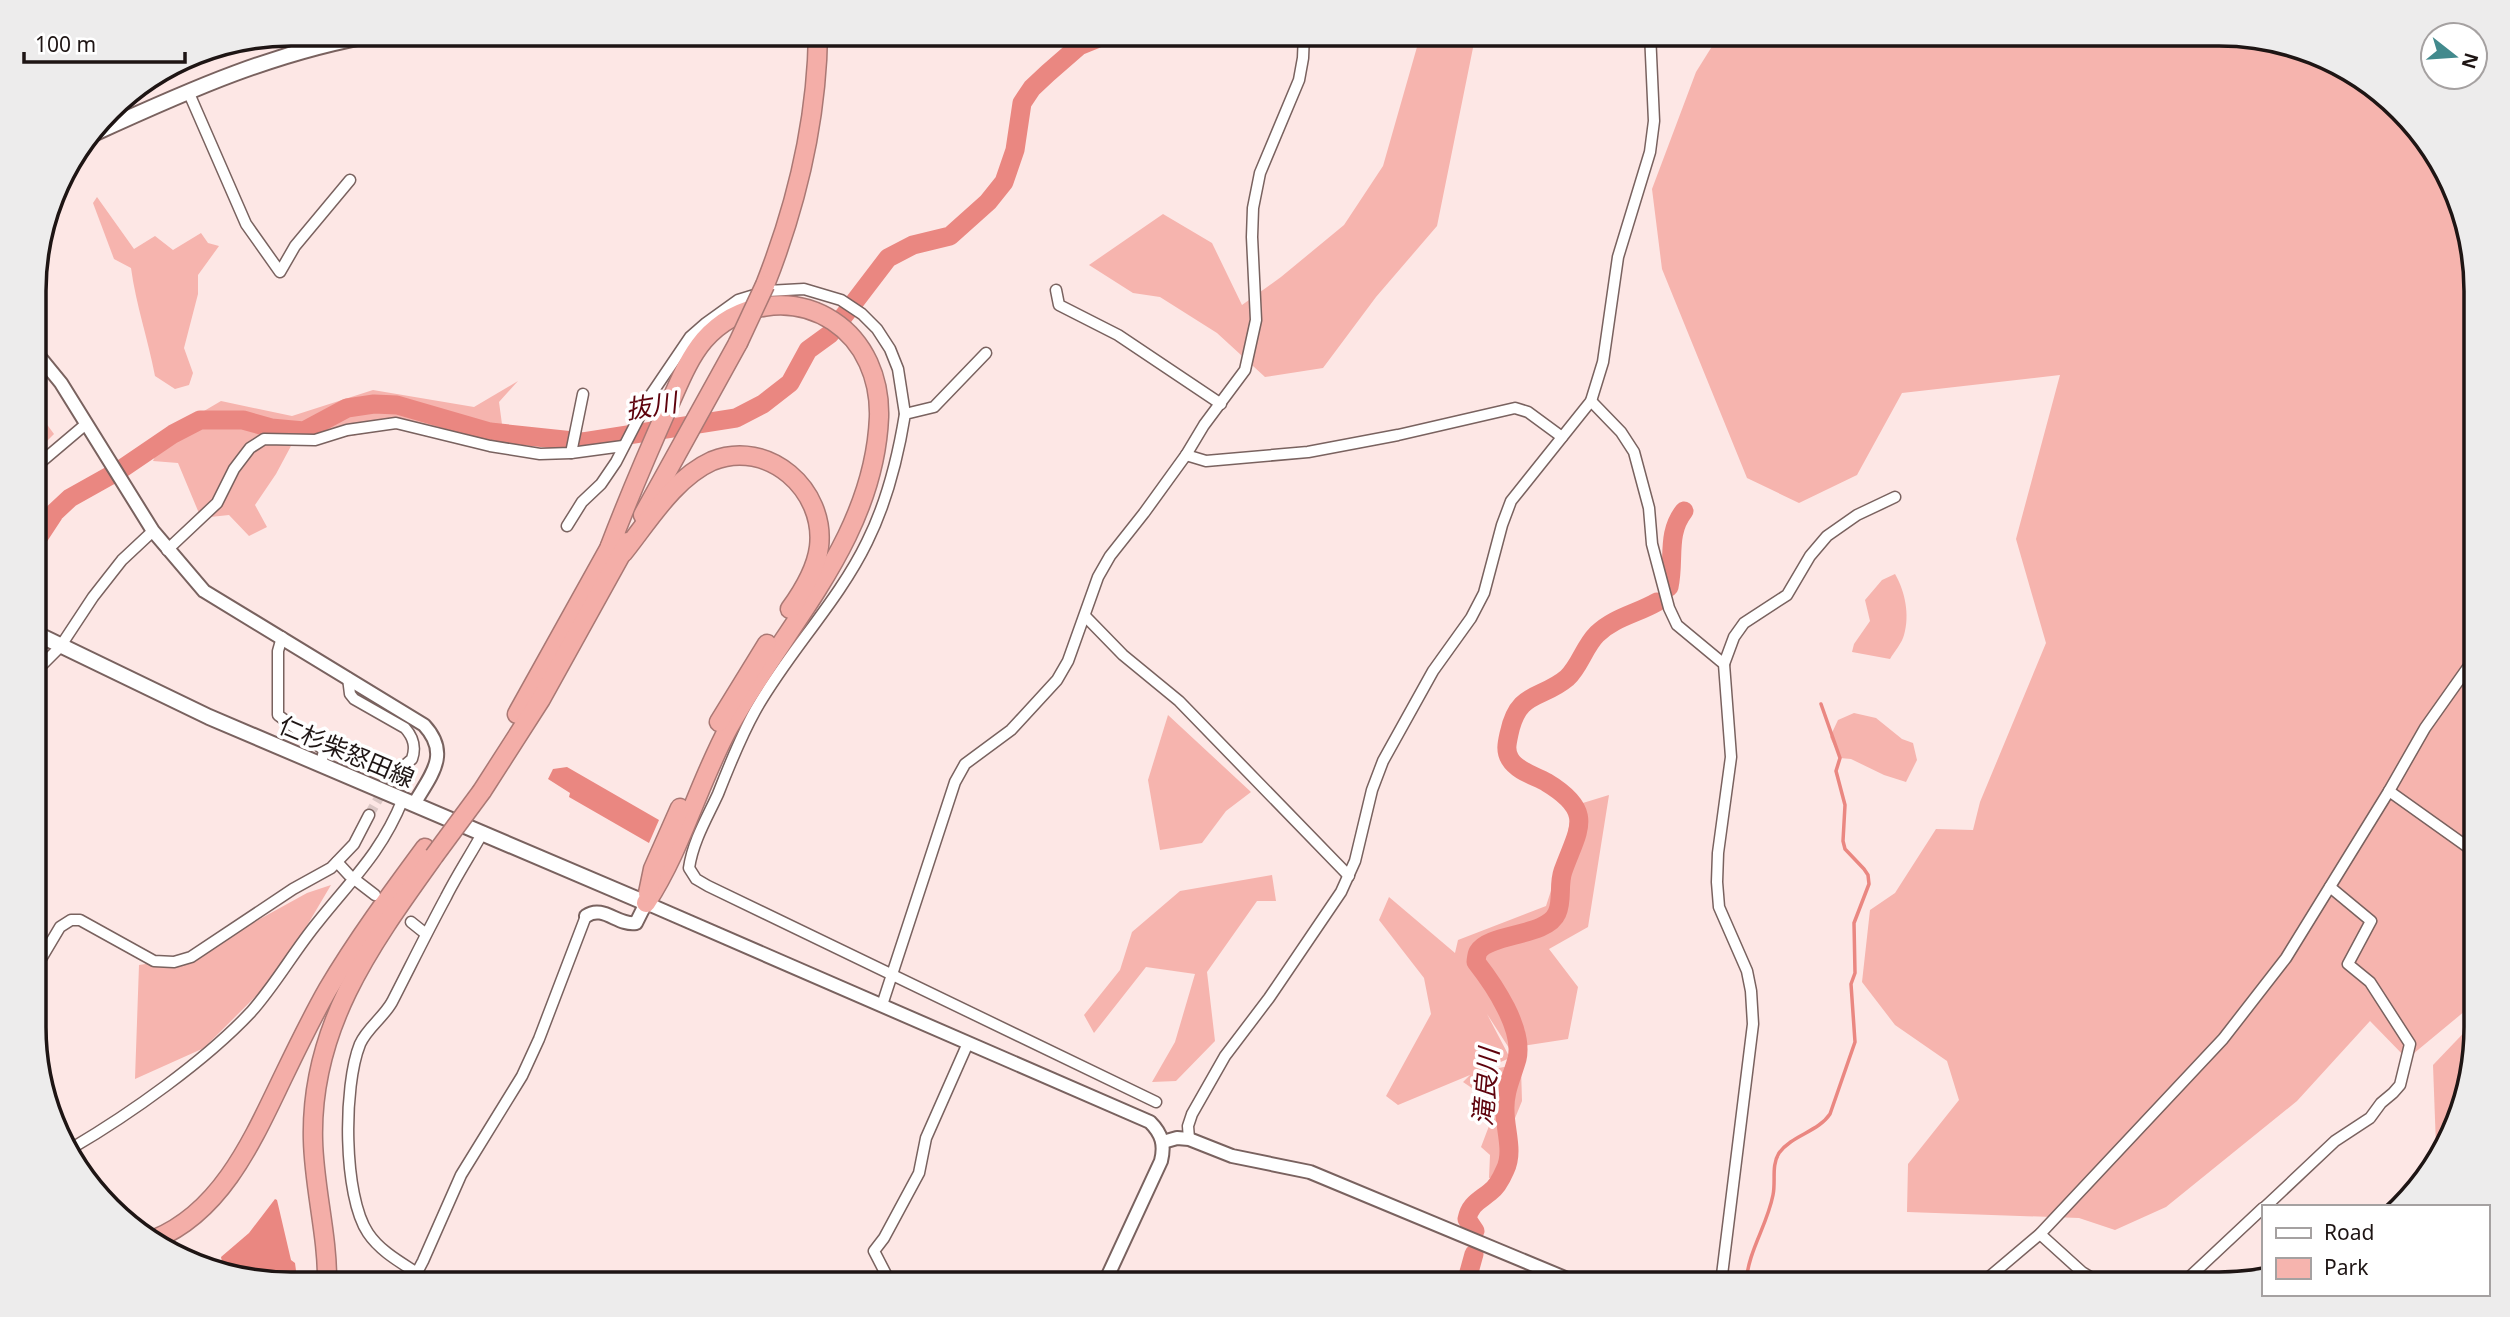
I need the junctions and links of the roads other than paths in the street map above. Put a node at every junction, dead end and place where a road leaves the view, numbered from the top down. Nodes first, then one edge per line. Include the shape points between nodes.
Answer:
1 (301, 46) edge
2 (307, 46) edge
3 (321, 46) edge
4 (807, 46) edge
5 (817, 46) edge
6 (1303, 46) edge
7 (1651, 46) edge
8 (302, 50) junction
9 (188, 91) junction
10 (113, 122) edge
11 (350, 180) dead end
12 (761, 283) junction
13 (1056, 290) dead end
14 (986, 353) dead end
15 (46, 365) edge
16 (583, 394) dead end
17 (1591, 401) junction
18 (1221, 404) junction
19 (905, 414) junction
20 (86, 424) junction
21 (1562, 437) junction
22 (623, 446) junction
23 (572, 449) junction
24 (1186, 455) junction
25 (46, 458) edge
26 (655, 467) junction
27 (1895, 497) dead end
28 (567, 526) dead end
29 (153, 531) junction
30 (616, 549) junction
31 (167, 550) junction
32 (1085, 616) junction
33 (282, 638) junction
34 (46, 639) edge
35 (60, 647) junction
36 (46, 661) edge
37 (1724, 664) junction
38 (2464, 673) edge
39 (348, 678) junction
40 (321, 765) junction
41 (391, 777) tunnel mouth
42 (2389, 791) junction
43 (408, 802) junction
44 (369, 815) tunnel mouth
45 (483, 832) junction
46 (2464, 844) edge
47 (429, 852) junction
48 (337, 862) junction
49 (1349, 876) junction
50 (354, 879) junction
51 (2330, 887) junction
52 (376, 895) dead end
53 (646, 903) junction
54 (586, 916) joint
55 (411, 922) dead end
56 (426, 934) junction
57 (46, 951) edge
58 (892, 976) junction
59 (882, 1005) junction
60 (968, 1043) junction
61 (1156, 1102) dead end
62 (1189, 1139) junction
63 (1163, 1142) junction
64 (76, 1145) edge
65 (2267, 1205) edge
66 (2262, 1210) edge
67 (2040, 1234) junction
68 (164, 1236) edge
69 (1549, 1271) edge
70 (1722, 1271) edge
71 (1996, 1271) edge
72 (2081, 1271) edge
73 (2196, 1271) edge
74 (327, 1272) edge
75 (408, 1272) edge
76 (418, 1272) edge
77 (885, 1272) edge
78 (1109, 1272) edge

1 - 8 street
2 - 8 street
3 - 8 main road
4 - 12 highway via 794,157
5 - 12 highway via 804,159 786,228
6 - 18 street via 1299,80 1260,173 1253,208 1256,320 1251,354
7 - 17 street via 1654,121 1650,152 1618,257 1603,362
8 - 9 main road
9 - 10 main road
9 - 11 street via 246,224 280,272 295,246
12 - 26 highway via 704,395
13 - 18 street via 1059,305 1118,335
14 - 19 street via 934,407
15 - 20 street
16 - 23 street
17 - 21 street
17 - 37 street via 1634,453 1649,508 1652,544 1677,625
18 - 24 street
19 - 22 street via 890,349 862,314 841,300 804,289 784,289 738,300 690,337
19 - 58 street via 881,512 867,543 756,709 695,842 689,868 708,886
20 - 25 street
20 - 29 street
21 - 24 street via 1515,408 1308,452 1206,461
21 - 49 street via 1510,502 1484,593 1433,671 1384,761
22 - 23 street
22 - 28 street via 601,484
23 - 31 street via 540,454 396,423 314,440 264,439 250,448 234,469 217,503
24 - 32 street via 1110,556
26 - 30 highway
26 - 30 highway
26 - 53 highway via 670,402 693,355 731,318 750,309 781,304 814,312 846,331 860,346 879,404 873,465 862,503 822,583 730,726 665,875
27 - 37 street via 1827,536 1787,594 1744,623
29 - 31 street
29 - 35 street via 122,560
30 - 47 highway, bridge via 541,699
30 - 53 highway via 684,480 713,460 765,460 780,467 805,488 818,516 819,549 808,580 720,719 653,869
31 - 33 street via 204,591
32 - 49 street via 1179,701
32 - 58 street via 1057,680 1011,730 965,764 955,782
33 - 39 street
33 - 40 street via 278,715 324,750
34 - 35 main road, 仁杉柴怒田線
35 - 36 street
35 - 40 main road, 仁杉柴怒田線
37 - 70 street via 1731,757 1718,853 1719,907 1747,971 1753,1024
38 - 42 street
39 - 41 street via 354,699 411,734 412,759
39 - 43 street via 433,734 437,760
40 - 43 main road, 仁杉柴怒田線
42 - 46 street
42 - 51 street
43 - 45 main road, 仁杉柴怒田線
43 - 50 street
44 - 48 street via 354,845
45 - 53 main road, 仁杉柴怒田線
45 - 56 street
47 - 68 highway via 350,952 234,1171 194,1215
47 - 74 highway via 341,1002 322,1059 313,1142
48 - 50 street
48 - 57 street via 191,957 154,961 80,920 60,927
49 - 62 street via 1225,1056 1192,1114
50 - 52 street
50 - 64 street via 241,1022 162,1087
51 - 65 street via 2371,921 2348,964 2370,982 2410,1044 2400,1085 2393,1093
51 - 67 street via 2286,958 2223,1039
53 - 54 street via 636,923 600,912
53 - 59 street
54 - 76 street via 522,1076 461,1175
55 - 56 street
56 - 75 street via 391,1003 359,1047 349,1128 353,1186 363,1224 373,1240
58 - 59 street
58 - 61 street
59 - 60 street
60 - 63 street via 1150,1122
60 - 77 street via 926,1138 919,1173 874,1251
62 - 63 street
62 - 69 street via 1232,1156 1336,1181
63 - 78 street via 1161,1161
66 - 73 street
67 - 71 street
67 - 72 street

